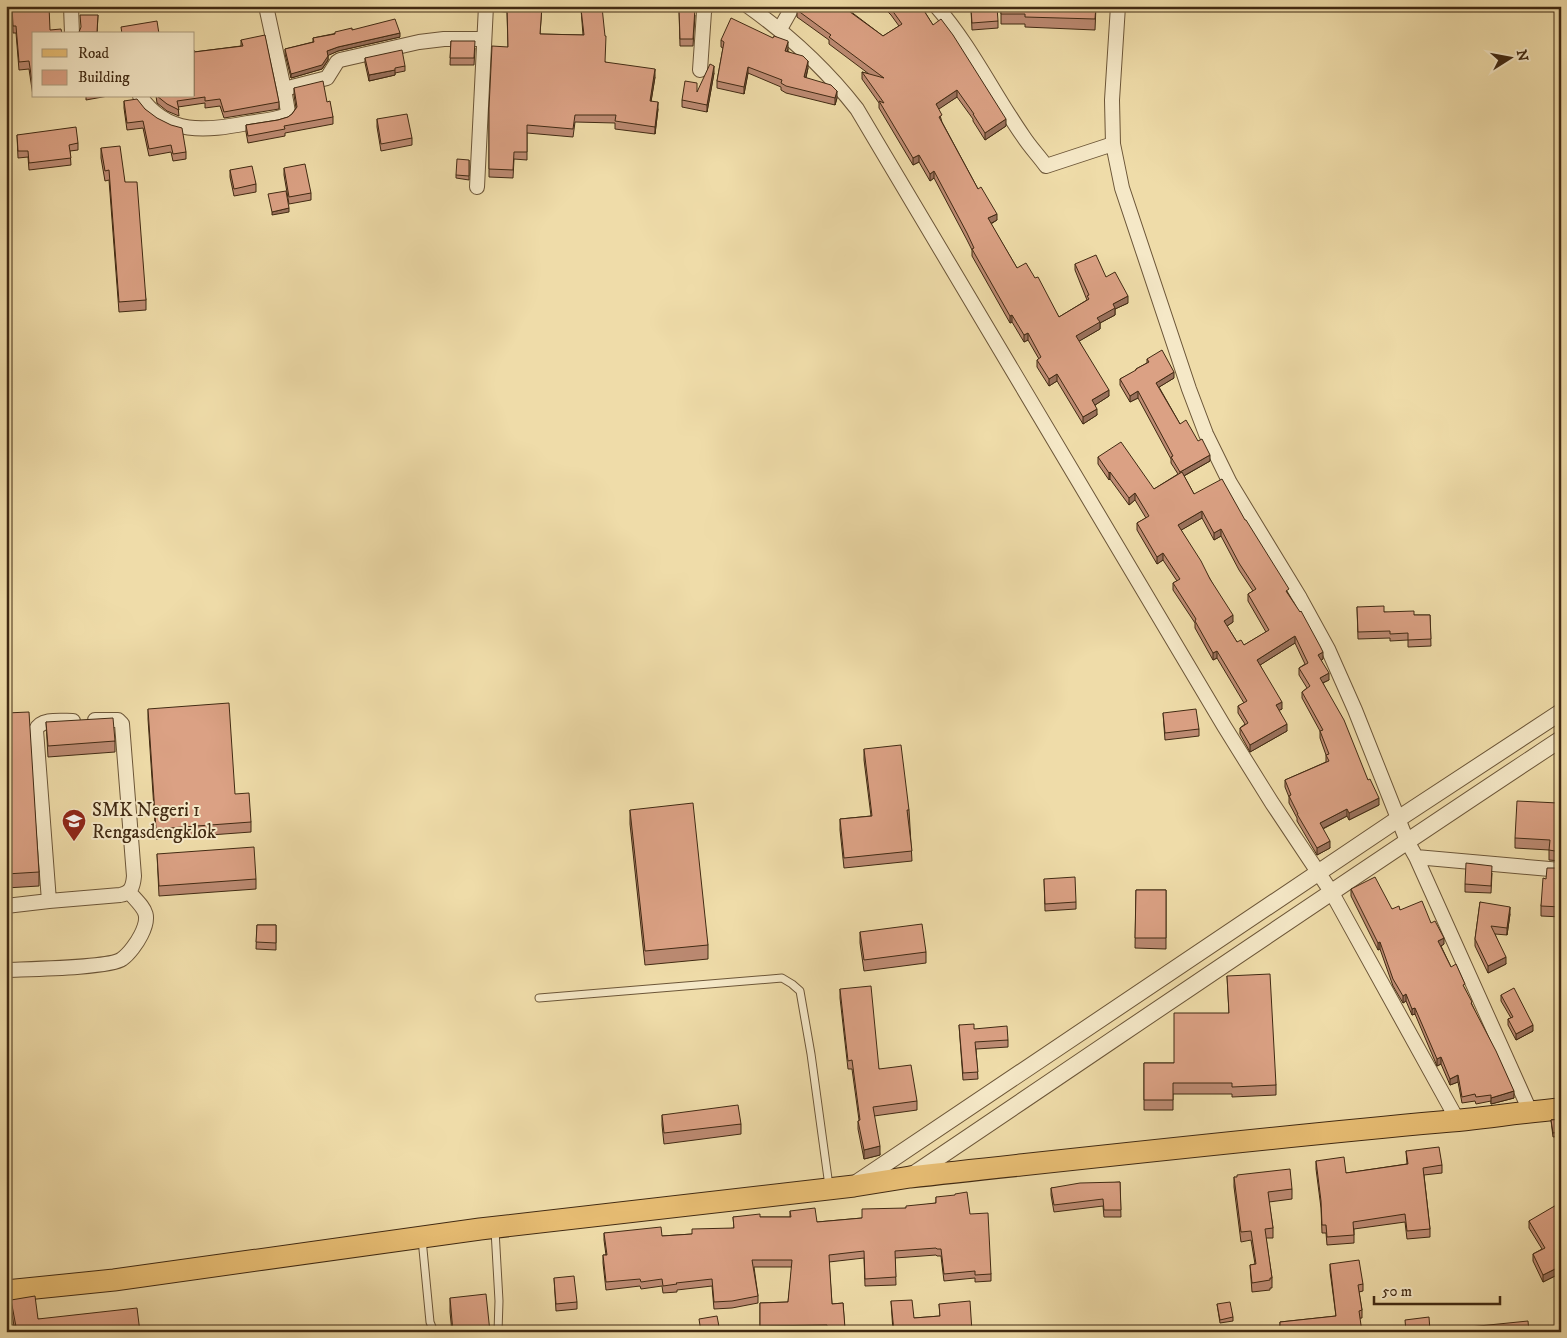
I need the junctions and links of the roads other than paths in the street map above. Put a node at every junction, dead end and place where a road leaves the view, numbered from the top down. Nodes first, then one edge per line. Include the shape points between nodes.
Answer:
1 (71, 6) edge
2 (266, 6) edge
3 (486, 6) edge
4 (706, 6) edge
5 (748, 6) edge
6 (793, 6) edge
7 (936, 6) edge
8 (1118, 6) edge
9 (780, 29) junction
10 (72, 32) edge
11 (484, 39) junction
12 (700, 70) dead end
13 (284, 89) junction
14 (142, 98) edge
15 (1114, 144) junction
16 (477, 187) dead end
17 (1561, 712) edge
18 (1561, 739) edge
19 (1398, 819) junction
20 (1407, 841) junction
21 (1416, 858) junction
22 (1561, 870) edge
23 (1319, 873) junction
24 (129, 892) junction
25 (1332, 893) junction
26 (48, 901) junction
27 (6, 906) edge
28 (6, 970) edge
29 (540, 998) dead end
30 (1561, 1109) edge
31 (1530, 1111) junction
32 (1458, 1121) junction
33 (910, 1177) junction
34 (854, 1186) junction
35 (829, 1188) junction
36 (495, 1228) junction
37 (421, 1237) junction
38 (6, 1291) edge
39 (434, 1332) edge
40 (498, 1332) edge

1 - 10 street
2 - 13 street
3 - 11 street
4 - 12 street
5 - 9 street
6 - 9 street
7 - 15 street via 967,46 1046,166
8 - 15 street via 1112,100
9 - 23 street via 821,66 857,109 1224,726
11 - 13 street via 419,42 340,60 327,78
11 - 16 street
13 - 14 street via 286,116 206,130 164,120 154,114
15 - 19 street via 1122,188 1206,434 1230,483 1328,649
17 - 19 street
18 - 20 street
19 - 20 street
19 - 23 street
20 - 21 street
20 - 25 street
21 - 22 street
21 - 31 street
23 - 25 street
23 - 34 street
24 - 26 street
24 - 26 street via 134,876 122,724 113,719 44,722 36,730
24 - 28 street via 147,914 147,921 140,937 122,960
25 - 32 street
25 - 33 street
26 - 27 street
29 - 35 lane via 782,978 792,984 800,991
30 - 31 main road
31 - 32 main road
32 - 33 main road
33 - 34 main road
34 - 35 main road
35 - 36 main road
36 - 37 main road
36 - 40 lane
37 - 38 main road via 114,1280
37 - 39 lane via 430,1322

